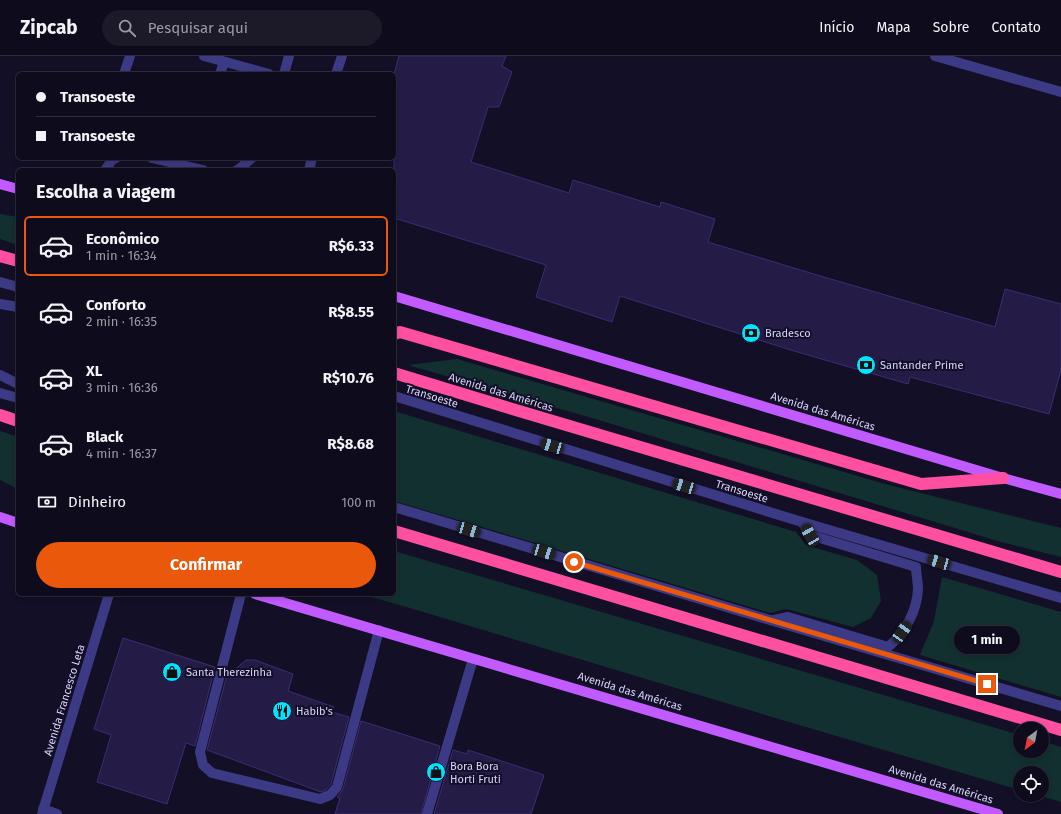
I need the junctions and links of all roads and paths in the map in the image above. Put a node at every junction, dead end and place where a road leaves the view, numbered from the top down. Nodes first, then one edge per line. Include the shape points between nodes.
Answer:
1 (130, 56) edge
2 (204, 56) edge
3 (289, 56) edge
4 (342, 56) edge
5 (935, 56) edge
6 (224, 62) junction
7 (125, 72) edge
8 (221, 72) edge
9 (262, 72) edge
10 (285, 72) edge
11 (337, 72) edge
12 (1061, 92) edge
13 (160, 160) edge
14 (249, 160) edge
15 (194, 168) edge
16 (239, 168) edge
17 (0, 184) edge
18 (16, 188) edge
19 (0, 256) edge
20 (16, 260) edge
21 (0, 282) edge
22 (16, 286) edge
23 (396, 297) edge
24 (0, 304) edge
25 (16, 307) edge
26 (396, 333) edge
27 (0, 375) edge
28 (396, 375) edge
29 (16, 383) edge
30 (0, 393) edge
31 (16, 397) edge
32 (396, 397) edge
33 (0, 416) edge
34 (16, 420) edge
35 (1003, 478) junction
36 (1061, 494) edge
37 (396, 508) edge
38 (0, 517) edge
39 (16, 522) edge
40 (802, 522) junction
41 (396, 532) edge
42 (1061, 572) edge
43 (108, 596) edge
44 (240, 596) edge
45 (262, 596) edge
46 (1061, 598) edge
47 (770, 620) junction
48 (379, 630) junction
49 (473, 659) junction
50 (1061, 706) edge
51 (1061, 730) edge
52 (42, 811) edge
53 (57, 814) edge
54 (427, 814) edge
55 (998, 814) edge

1 - 7 street
2 - 6 street
3 - 10 street
4 - 11 street
5 - 12 street
6 - 8 street
6 - 9 street
13 - 15 street
14 - 16 street
17 - 18 main road
19 - 20 highway
21 - 22 street
23 - 35 main road, Avenida das Américas
24 - 25 street
26 - 35 highway via 400,332 921,484
27 - 29 street
28 - 42 highway, Avenida das Américas
30 - 31 street
32 - 40 street, Transoeste
33 - 34 highway
35 - 36 main road, Avenida das Américas
37 - 47 street
38 - 39 main road
40 - 46 street, Transoeste
40 - 47 street via 810,535 916,567 918,589 914,608 897,640 888,647 788,618
41 - 51 highway
43 - 52 street, Avenida Francesco Leta
44 - 48 street via 200,752 202,765 212,773 320,799 330,796 337,787
45 - 48 main road, Avenida das Américas
47 - 50 street
48 - 49 main road, Avenida das Américas
49 - 54 street
49 - 55 main road, Avenida das Américas
52 - 53 street

